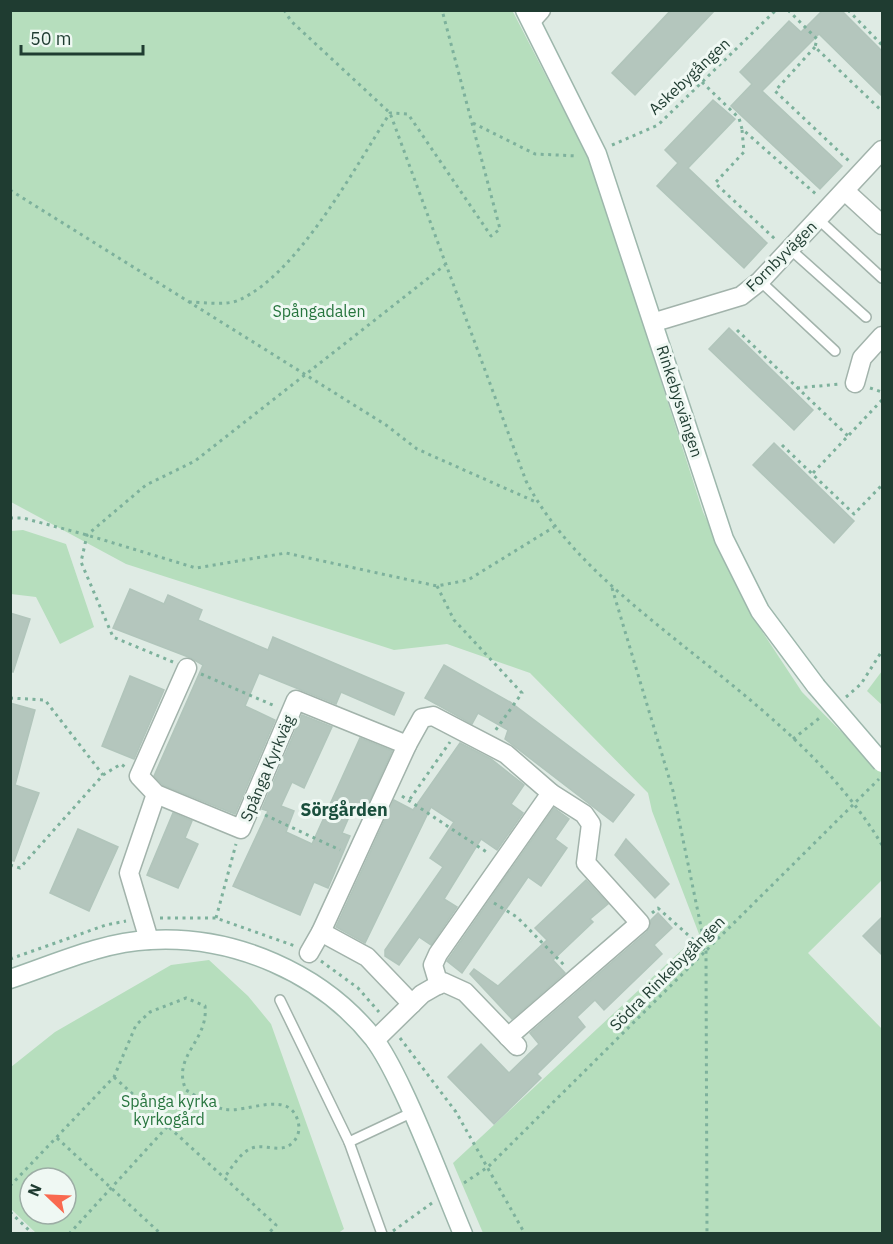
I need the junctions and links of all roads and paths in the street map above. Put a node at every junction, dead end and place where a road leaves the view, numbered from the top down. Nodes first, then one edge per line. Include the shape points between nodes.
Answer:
1 (284, 10) edge
2 (442, 10) edge
3 (776, 10) edge
4 (788, 10) edge
5 (848, 10) edge
6 (532, 14) edge
7 (882, 45) edge
8 (815, 47) junction
9 (702, 82) junction
10 (882, 111) edge
11 (390, 113) junction
12 (473, 123) junction
13 (742, 129) junction
14 (610, 146) dead end
15 (882, 150) edge
16 (578, 156) dead end
17 (851, 164) dead end
18 (10, 190) edge
19 (845, 190) junction
20 (815, 211) junction
21 (882, 225) edge
22 (787, 241) junction
23 (446, 265) junction
24 (882, 278) edge
25 (760, 281) junction
26 (189, 302) junction
27 (866, 317) dead end
28 (655, 322) junction
29 (737, 330) dead end
30 (882, 336) edge
31 (835, 351) dead end
32 (306, 374) junction
33 (855, 383) joint
34 (797, 388) junction
35 (882, 400) edge
36 (848, 436) junction
37 (782, 445) dead end
38 (813, 474) junction
39 (882, 485) edge
40 (537, 503) junction
41 (10, 518) edge
42 (554, 527) junction
43 (87, 535) junction
44 (611, 585) junction
45 (437, 586) junction
46 (882, 651) edge
47 (187, 668) junction
48 (861, 684) dead end
49 (10, 698) edge
50 (291, 712) junction
51 (459, 728) junction
52 (487, 743) junction
53 (407, 745) junction
54 (882, 763) edge
55 (103, 775) junction
56 (139, 776) junction
57 (882, 776) edge
58 (387, 790) junction
59 (551, 793) junction
60 (156, 794) junction
61 (410, 799) junction
62 (853, 803) junction
63 (250, 808) junction
64 (241, 830) junction
65 (882, 845) edge
66 (356, 857) junction
67 (10, 865) edge
68 (500, 865) junction
69 (480, 894) junction
70 (143, 918) junction
71 (216, 918) junction
72 (640, 922) junction
73 (321, 932) junction
74 (149, 940) junction
75 (706, 951) junction
76 (309, 953) junction
77 (10, 959) edge
78 (577, 978) junction
79 (10, 980) edge
80 (439, 985) junction
81 (280, 1000) dead end
82 (412, 1004) junction
83 (391, 1025) junction
84 (375, 1040) junction
85 (114, 1077) junction
86 (413, 1112) junction
87 (167, 1126) junction
88 (57, 1137) junction
89 (349, 1142) junction
90 (488, 1167) junction
91 (224, 1178) junction
92 (464, 1183) dead end
93 (10, 1186) edge
94 (111, 1188) junction
95 (434, 1202) dead end
96 (10, 1212) edge
97 (33, 1233) edge
98 (69, 1233) edge
99 (161, 1233) edge
100 (268, 1233) edge
101 (382, 1233) edge
102 (390, 1233) edge
103 (463, 1233) edge
104 (525, 1233) edge
105 (708, 1233) edge

1 - 11 path via 291,21
2 - 12 path
3 - 9 path, Askebygången
4 - 8 path via 818,39
5 - 7 path
6 - 28 street, Rinkebysvängen via 597,154
8 - 10 path
8 - 17 path via 775,91
9 - 13 path via 739,118
9 - 14 path, Askebygången via 658,125
11 - 12 path via 408,114 491,236 500,229
11 - 23 path
11 - 26 path via 310,236 273,276 238,301
12 - 16 path via 535,154
13 - 20 path via 818,196
13 - 22 path via 744,152 715,183 777,241
15 - 19 street, Fornbyvägen
18 - 26 path
19 - 20 street, Fornbyvägen
19 - 21 street
20 - 22 street, Fornbyvägen
20 - 24 lane
22 - 25 street, Fornbyvägen
22 - 27 lane
23 - 32 path
23 - 40 path via 525,481
25 - 28 street, Fornbyvägen via 741,296
25 - 31 lane
26 - 32 path
28 - 54 street, Rinkebysvängen, bridge via 724,539 760,611 816,686
29 - 34 path
30 - 33 street via 862,358
32 - 40 path via 417,449
32 - 43 path via 195,461 146,485
33 - 34 path
34 - 36 path
35 - 36 path
36 - 38 path
37 - 38 path
38 - 39 path via 854,514
40 - 42 path
41 - 43 path
42 - 44 path
42 - 45 path via 468,580
43 - 45 path via 196,568 286,553
43 - 47 path via 81,562 113,637
44 - 62 path via 793,739
44 - 75 path via 673,791
45 - 52 path via 454,620 522,693
46 - 48 path
47 - 50 path
47 - 56 street
49 - 55 path via 45,700
50 - 53 street, Spånga Kyrkväg via 296,700
50 - 63 street, Spånga Kyrkväg
51 - 52 street
51 - 53 street via 433,716 422,718
51 - 61 path
52 - 59 street via 506,754
53 - 58 street
55 - 56 path via 121,764
55 - 67 path via 20,868
56 - 60 street, Spånga Kyrkväg
57 - 62 path, Södra Rinkebygången
58 - 61 path
58 - 66 street
59 - 68 street
59 - 72 street via 584,814 591,824 586,863
60 - 64 street, Spånga Kyrkväg
60 - 70 street via 129,873
61 - 68 path via 479,845
62 - 65 path
62 - 75 path, Södra Rinkebygången
63 - 64 street, Spånga Kyrkväg
63 - 66 path
64 - 71 path
66 - 73 street
68 - 69 street
69 - 78 path via 517,917
69 - 80 street via 433,965
70 - 71 path
70 - 74 street
70 - 77 path via 105,925
71 - 76 path
72 - 75 path via 658,908
72 - 78 street
73 - 76 street
73 - 82 street via 367,957
74 - 79 street via 100,949
74 - 84 street via 231,946 274,963 309,980 342,1005
75 - 90 path, Södra Rinkebygången
75 - 105 path
76 - 83 path via 358,988
78 - 80 street via 512,1041 465,992 443,982
80 - 82 street
81 - 89 lane
82 - 83 street
83 - 84 street
83 - 90 path via 456,1112
84 - 86 street
85 - 87 path
85 - 88 path
85 - 91 path via 136,1025 150,1012 186,998 205,1006 207,1019 180,1077 186,1090 225,1110 275,1103 292,1113 299,1125 292,1144 285,1148 249,1149
86 - 89 lane
86 - 103 street
87 - 91 path
87 - 94 path
88 - 93 path
88 - 94 path
89 - 101 lane
90 - 92 path, Södra Rinkebygången
90 - 104 path
91 - 100 path via 276,1225
94 - 98 path
94 - 99 path
95 - 102 path
96 - 97 path

